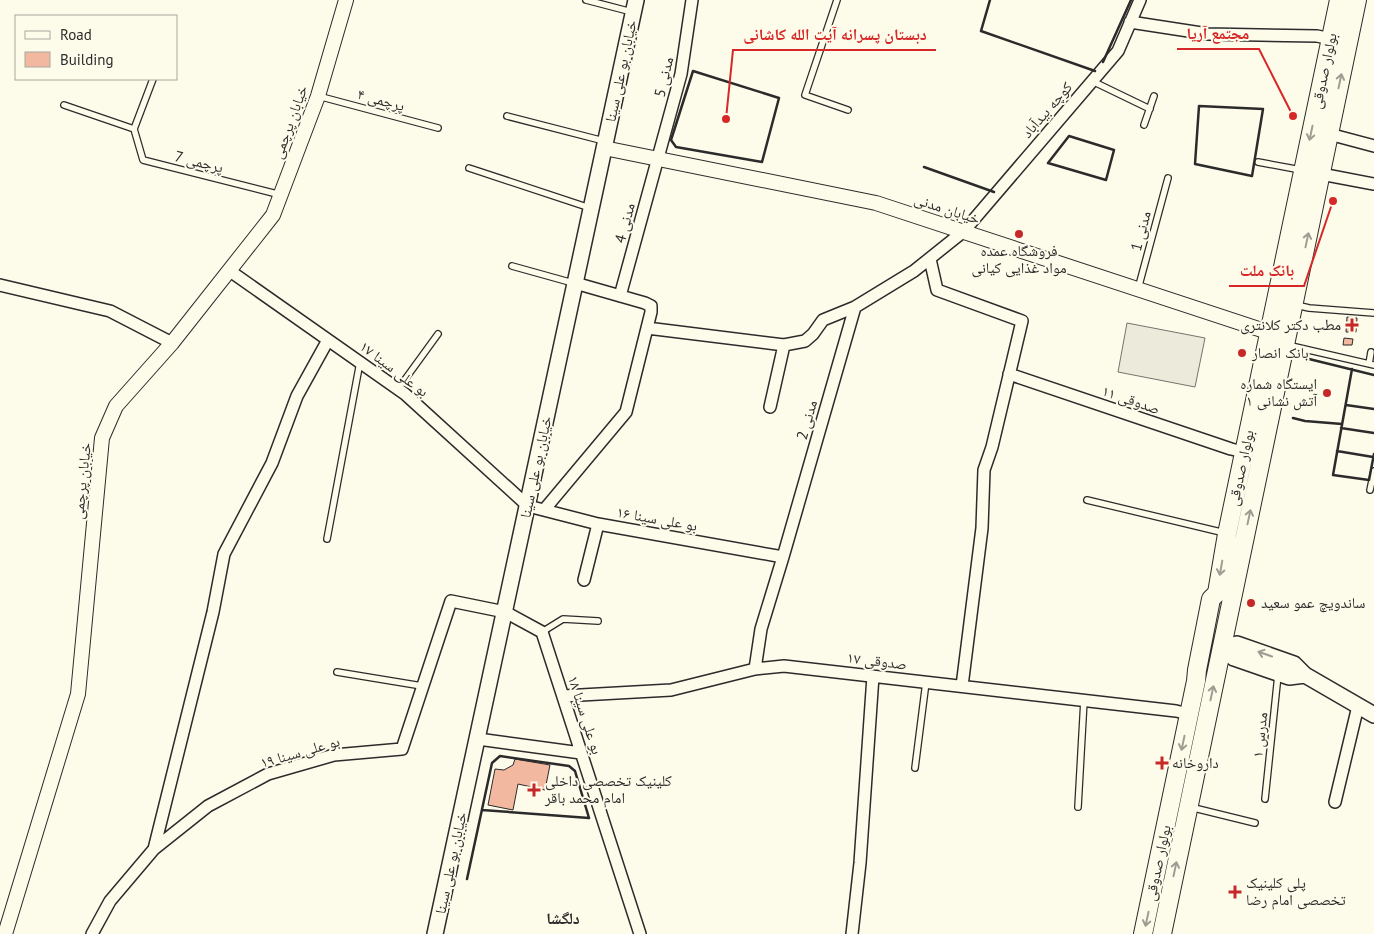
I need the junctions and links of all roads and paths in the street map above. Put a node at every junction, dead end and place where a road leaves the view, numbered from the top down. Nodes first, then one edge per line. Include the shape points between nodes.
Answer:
1 (346, 0) edge
2 (586, 0) edge
3 (692, 0) edge
4 (837, 0) edge
5 (1140, 0) edge
6 (1339, 0) edge
7 (1357, 0) edge
8 (635, 6) edge
9 (1130, 22) junction
10 (1331, 39) junction
11 (153, 80) edge
12 (1092, 81) junction
13 (318, 96) junction
14 (1154, 96) dead end
15 (64, 105) dead end
16 (1150, 109) junction
17 (848, 110) dead end
18 (507, 116) dead end
19 (1144, 125) dead end
20 (438, 128) dead end
21 (134, 129) junction
22 (1329, 134) junction
23 (605, 145) junction
24 (1374, 146) edge
25 (658, 159) junction
26 (1258, 162) dead end
27 (469, 168) dead end
28 (1304, 170) junction
29 (1321, 174) junction
30 (1168, 178) dead end
31 (1374, 184) edge
32 (281, 195) junction
33 (592, 208) junction
34 (964, 231) junction
35 (930, 259) junction
36 (512, 266) dead end
37 (230, 271) junction
38 (575, 283) junction
39 (0, 285) edge
40 (1138, 289) junction
41 (620, 296) junction
42 (1294, 305) junction
43 (855, 307) junction
44 (1374, 313) edge
45 (647, 328) junction
46 (438, 334) dead end
47 (328, 340) junction
48 (172, 343) junction
49 (1278, 343) junction
50 (784, 344) junction
51 (1371, 352) dead end
52 (360, 362) junction
53 (1371, 365) edge
54 (1009, 374) junction
55 (398, 388) junction
56 (1258, 388) junction
57 (1275, 392) junction
58 (770, 407) dead end
59 (1244, 452) junction
60 (1374, 471) edge
61 (1370, 490) dead end
62 (1087, 500) dead end
63 (528, 506) junction
64 (544, 510) junction
65 (598, 524) junction
66 (1227, 534) junction
67 (327, 538) dead end
68 (783, 557) junction
69 (584, 580) dead end
70 (1217, 593) junction
71 (505, 612) junction
72 (598, 621) dead end
73 (542, 632) junction
74 (1229, 646) junction
75 (755, 669) junction
76 (337, 672) dead end
77 (1278, 674) junction
78 (1305, 675) junction
79 (873, 676) junction
80 (1196, 681) junction
81 (926, 682) junction
82 (422, 686) junction
83 (962, 686) junction
84 (563, 696) junction
85 (1084, 700) junction
86 (1358, 706) junction
87 (1190, 714) junction
88 (1374, 715) edge
89 (478, 739) junction
90 (581, 753) junction
91 (915, 768) dead end
92 (1265, 799) dead end
93 (1335, 802) dead end
94 (1078, 807) dead end
95 (1188, 807) junction
96 (1255, 823) dead end
97 (154, 849) junction
98 (5, 934) edge
99 (92, 934) edge
100 (435, 934) edge
101 (640, 934) edge
102 (852, 934) edge
103 (1143, 934) edge
104 (1162, 934) edge

1 - 13 street, خیابان پرچمی
2 - 8 lane
3 - 25 street, مدنی 5 via 681,74
4 - 17 lane via 805,95
5 - 9 street, کوچه بیدآباد
6 - 10 main road, بولوار صدوقی
22 -> 7 main road, بولوار صدوقی
8 - 23 main road, خیابان بو علی سینا
9 - 10 street via 1208,34
9 - 12 street, کوچه بیدآباد via 1118,51
10 -> 28 main road, بولوار صدوقی
11 - 21 lane
12 - 16 lane
12 - 34 street, کوچه بیدآباد
13 - 20 lane, پرچمی ۴
13 - 32 street, خیابان پرچمی
14 - 16 lane
15 - 21 lane
16 - 19 lane
18 - 23 lane
21 - 32 lane, پرچمی 7 via 142,160
22 - 24 street
22 - 29 main road, بولوار صدوقی
23 - 25 street, خیابان مدنی
23 - 33 main road, خیابان بو علی سینا
25 - 34 street, خیابان مدنی via 876,202
25 - 41 street, مدنی 4
26 - 28 lane
27 - 33 lane
28 - 49 main road, بولوار صدوقی
29 - 31 street
42 -> 29 main road, بولوار صدوقی
30 - 40 lane, مدنی 1
32 - 37 street, خیابان پرچمی via 273,215
33 - 38 main road, خیابان بو علی سینا
34 - 35 street
34 - 40 street, خیابان مدنی
35 - 43 street
35 - 54 street via 937,290 1022,321
36 - 38 lane
37 - 47 street, بو علی سینا ۱۷
37 - 48 street, خیابان پرچمی
38 - 41 street
38 - 63 main road, خیابان بو علی سینا
39 - 48 street via 110,311
40 - 49 street, خیابان مدنی
41 - 45 street via 651,306
42 - 44 lane
42 - 49 main road, بولوار صدوقی
43 - 50 street via 823,320 805,341
43 - 68 street, مدنی 2
45 - 50 street
45 - 64 street via 626,412
46 - 55 lane
47 - 52 street, بو علی سینا ۱۷
47 - 97 street via 297,396 272,463 224,554 213,612
48 - 98 street, خیابان پرچمی via 116,406 102,438 78,694
49 - 53 lane
49 - 56 main road, بولوار صدوقی
49 - 57 main road, بولوار صدوقی
50 - 58 street
51 - 53 lane
52 - 55 street, بو علی سینا ۱۷
52 - 67 lane
54 - 59 street, صدوقی ۱۱
54 - 83 street via 984,470 982,528
55 - 63 street, بو علی سینا ۱۷
56 - 57 main road
56 - 59 main road, بولوار صدوقی
74 -> 57 main road, بولوار صدوقی via 1227,624
59 - 66 main road, بولوار صدوقی
60 - 61 lane
62 - 66 lane
63 - 64 street, بو علی سینا ۱۶
63 - 71 main road, خیابان بو علی سینا
64 - 65 street, بو علی سینا ۱۶
65 - 68 street, بو علی سینا ۱۶
65 - 69 street
66 -> 70 main road, بولوار صدوقی
68 - 75 street, مدنی 2 via 760,629
70 - 74 main road via 1212,629
70 - 80 main road, بولوار صدوقی via 1211,599
71 - 73 street
71 - 82 street, بو علی سینا ۱۹ via 451,601
71 - 89 main road, خیابان بو علی سینا
72 - 73 lane via 563,619
73 - 84 street, بو علی سینا ۱۸
74 - 77 main road via 1234,658
78 -> 74 main road via 1294,664
74 - 80 main road via 1204,668
95 -> 74 main road, بولوار صدوقی
75 - 79 street, صدوقی ۱۷ via 784,666
75 - 84 street, صدوقی ۱۷ via 671,690
76 - 82 lane
77 - 78 main road via 1289,678
77 - 92 lane, مدرس ۱
78 - 86 main road
79 - 81 street, صدوقی ۱۷
79 - 102 street
80 - 87 main road, بولوار صدوقی
81 - 83 street, صدوقی ۱۷
81 - 91 lane
82 - 97 street, بو علی سینا ۱۹ via 402,749 334,755 268,774 208,806
83 - 85 street, صدوقی ۱۷
84 - 90 street, بو علی سینا ۱۸
85 - 87 street, صدوقی ۱۷
85 - 94 lane
86 - 88 main road
86 - 93 street
87 -> 103 main road, بولوار صدوقی
89 - 90 street
89 - 100 main road, خیابان بو علی سینا
90 - 101 street, بو علی سینا ۱۸
95 - 96 lane
104 -> 95 main road, بولوار صدوقی
97 - 99 street, بو علی سینا ۱۹ via 110,901

